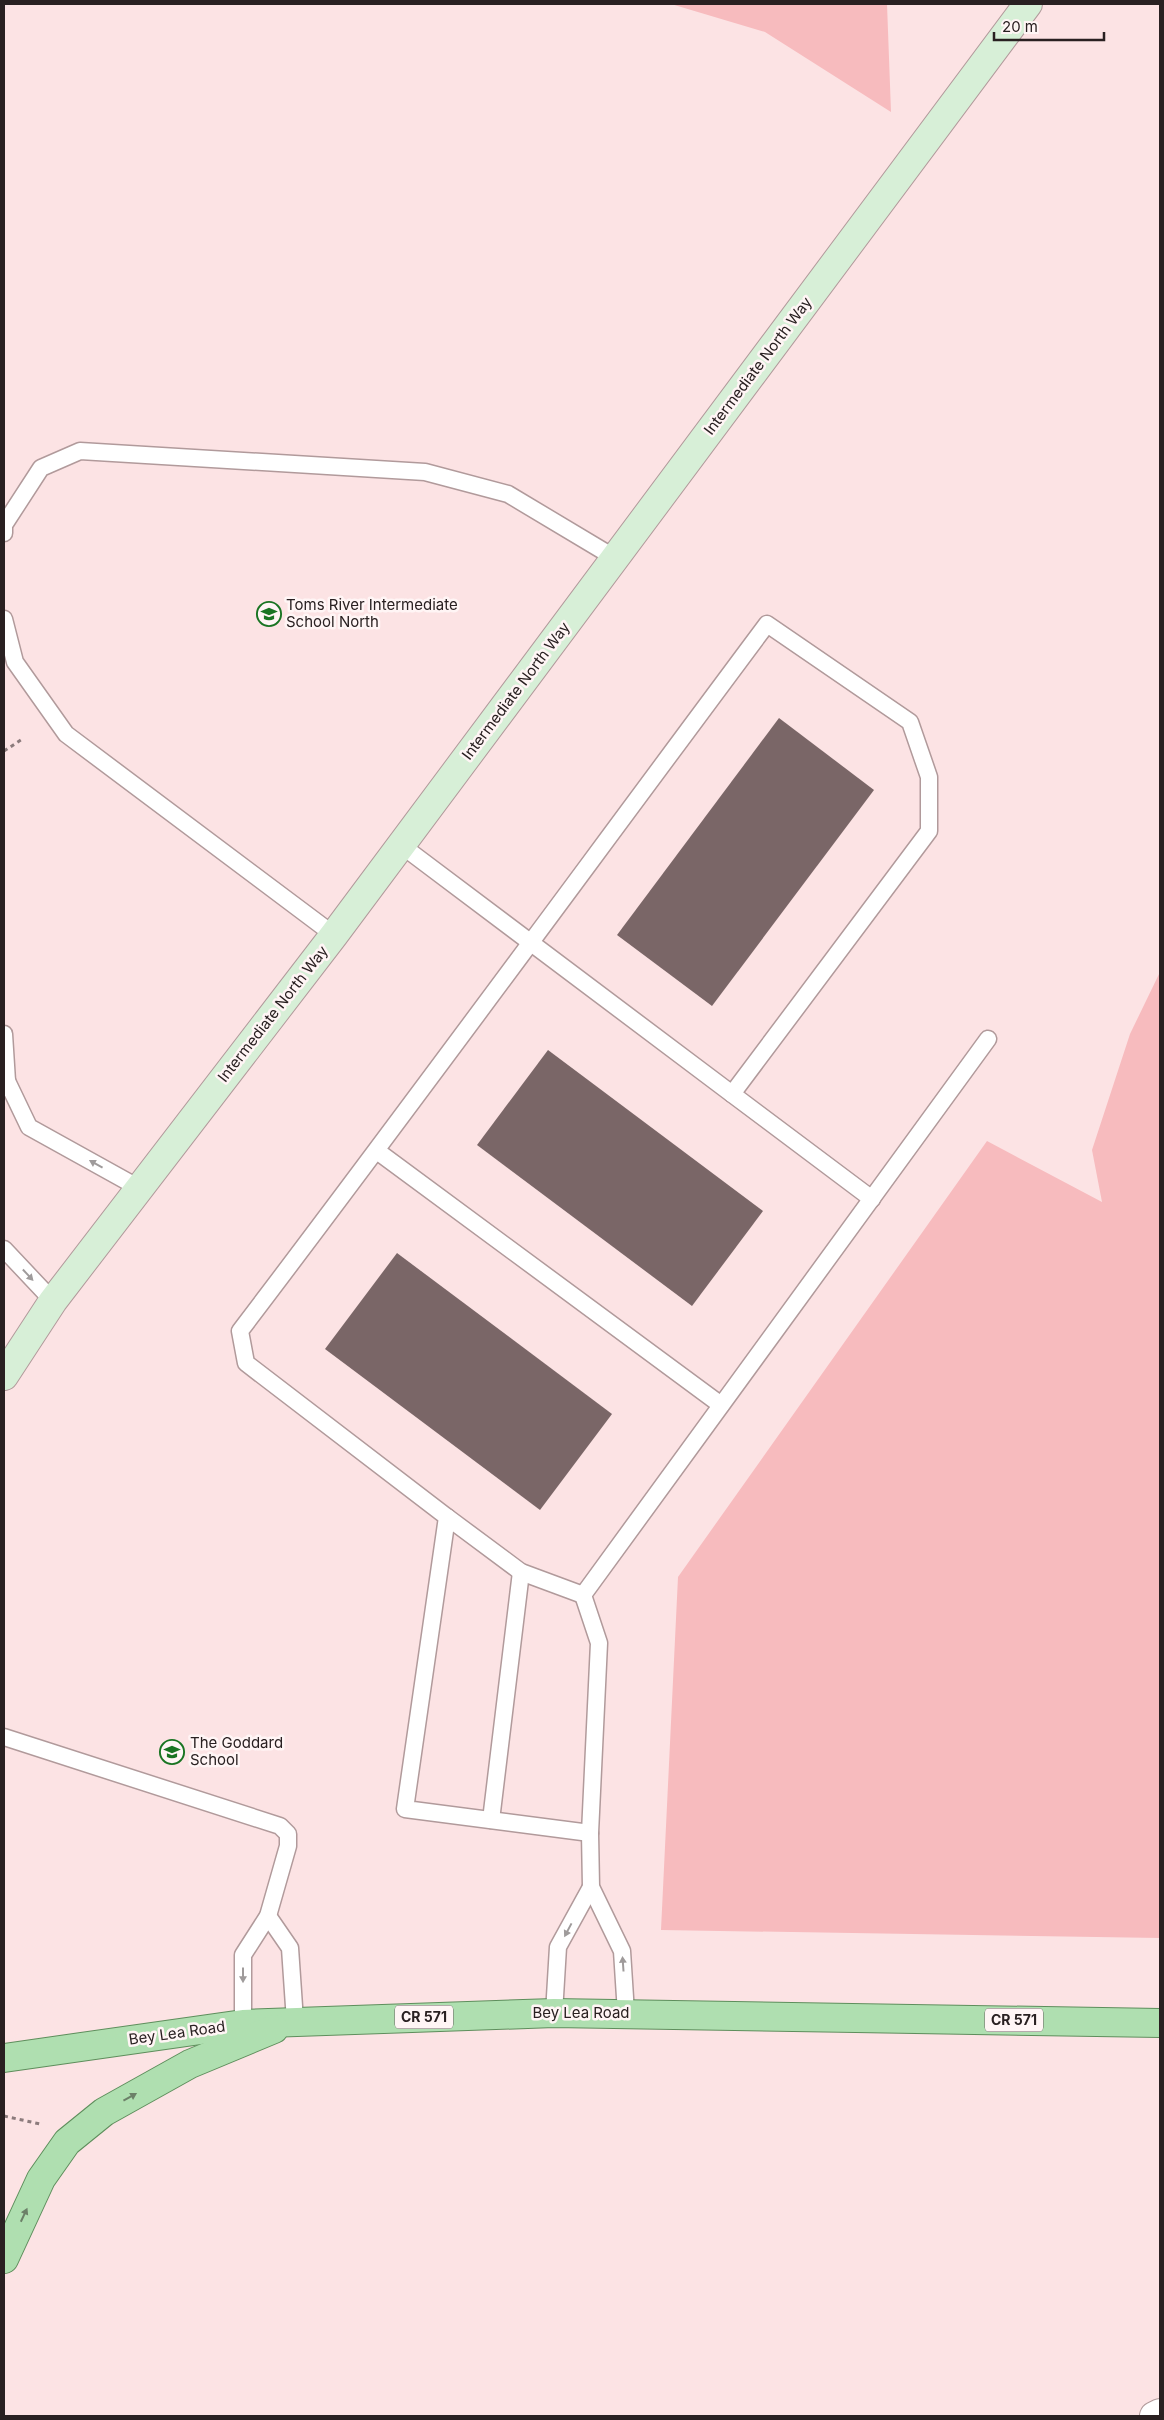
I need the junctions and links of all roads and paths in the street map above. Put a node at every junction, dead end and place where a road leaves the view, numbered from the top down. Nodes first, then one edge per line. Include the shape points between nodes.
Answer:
1 (1028, 4) edge
2 (4, 533) edge
3 (616, 558) junction
4 (4, 619) edge
5 (24, 738) dead end
6 (4, 751) edge
7 (402, 845) junction
8 (334, 935) junction
9 (530, 942) junction
10 (4, 1034) edge
11 (988, 1039) dead end
12 (5, 1084) edge
13 (732, 1094) junction
14 (377, 1151) junction
15 (139, 1188) junction
16 (872, 1199) junction
17 (4, 1249) edge
18 (53, 1301) junction
19 (4, 1376) edge
20 (721, 1405) junction
21 (448, 1517) junction
22 (521, 1572) junction
23 (583, 1595) junction
24 (4, 1737) edge
25 (492, 1820) junction
26 (590, 1833) junction
27 (590, 1887) junction
28 (268, 1916) junction
29 (554, 2013) junction
30 (626, 2013) junction
31 (295, 2021) junction
32 (243, 2024) junction
33 (1160, 2024) edge
34 (4, 2058) edge
35 (4, 2116) edge
36 (46, 2126) dead end
37 (4, 2259) edge
38 (1160, 2413) edge
39 (1154, 2416) edge

1 - 3 street, Intermediate North Way
2 - 3 lane via 4,525 41,468 80,451 425,472 508,494
3 - 7 street, Intermediate North Way
4 - 8 lane via 16,662 66,734
5 - 6 path
7 - 8 street, Intermediate North Way
7 - 9 lane
8 - 15 street, Intermediate North Way
9 - 13 lane
9 - 13 lane via 767,624 910,722 928,778 929,831
9 - 14 lane
10 - 12 lane
11 - 16 lane
15 -> 12 lane via 29,1127
13 - 16 lane
14 - 20 lane
14 - 21 lane via 240,1330 241,1339 246,1363
15 - 18 street, Intermediate North Way
16 - 20 lane
17 -> 18 lane
18 - 19 street, Intermediate North Way
20 - 23 lane
21 - 22 lane
21 - 25 lane via 405,1809
22 - 23 lane
22 - 25 lane
23 - 26 lane via 599,1643
24 - 28 lane via 280,1826 288,1834 288,1846
25 - 26 lane
26 - 27 lane
27 -> 29 lane via 558,1947
30 -> 27 lane via 622,1951
28 - 31 lane via 290,1948
28 -> 32 lane via 243,1955
29 - 30 main road, Bey Lea Road / CR 571
29 - 31 main road, Bey Lea Road / CR 571
30 - 33 main road, Bey Lea Road / CR 571
31 - 32 main road, Bey Lea Road / CR 571
37 -> 31 main road via 41,2179 67,2142 104,2112 190,2064
32 - 34 main road, Bey Lea Road / CR 571
35 - 36 path
38 - 39 street

